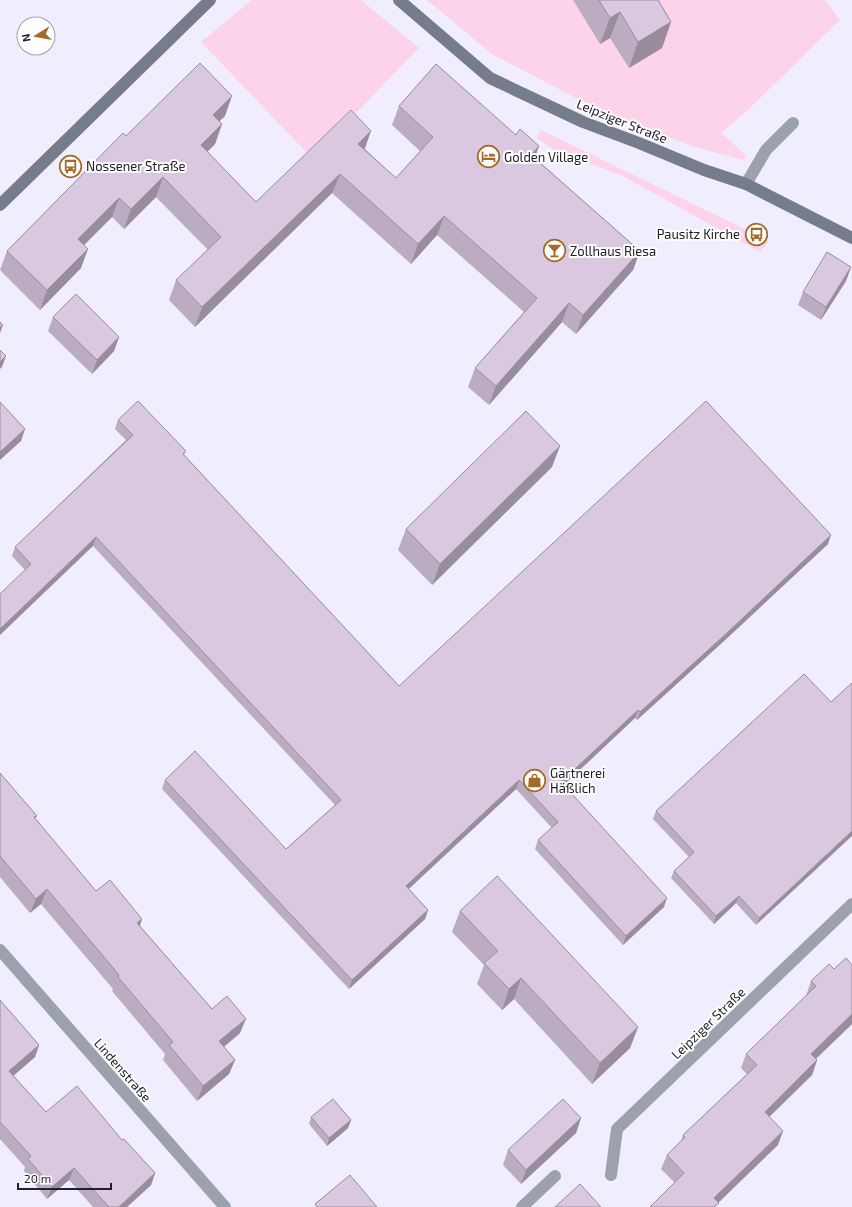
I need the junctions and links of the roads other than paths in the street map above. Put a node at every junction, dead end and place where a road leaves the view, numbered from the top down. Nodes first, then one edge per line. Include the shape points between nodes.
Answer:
1 (210, 0) edge
2 (399, 0) edge
3 (793, 123) dead end
4 (746, 184) junction
5 (0, 205) edge
6 (852, 238) edge
7 (852, 904) edge
8 (0, 950) edge
9 (555, 1176) dead end
10 (611, 1176) dead end
11 (225, 1207) edge
12 (522, 1207) edge

1 - 5 street
2 - 4 street, Leipziger Straße via 490,78 584,122
3 - 4 street via 766,150
4 - 6 street, Leipziger Straße
7 - 10 street, Leipziger Straße via 616,1129
8 - 11 street, Lindenstraße
9 - 12 street

